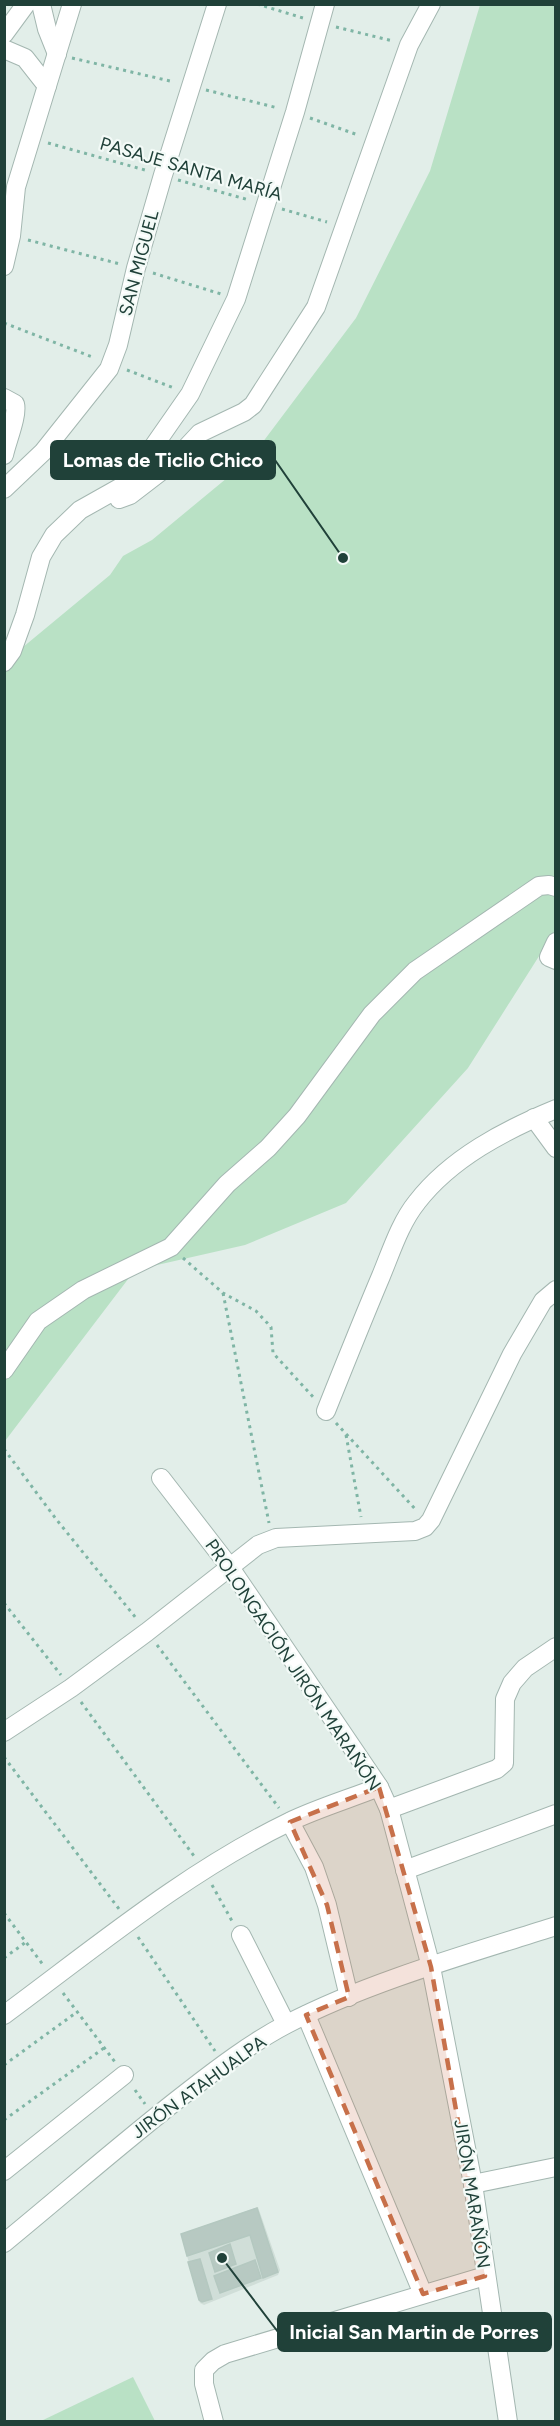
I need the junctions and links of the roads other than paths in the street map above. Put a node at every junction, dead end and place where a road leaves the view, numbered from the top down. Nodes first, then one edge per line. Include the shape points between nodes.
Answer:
1 (26, 4) edge
2 (41, 4) edge
3 (72, 4) edge
4 (217, 4) edge
5 (325, 4) edge
6 (431, 4) edge
7 (4, 34) edge
8 (4, 49) edge
9 (57, 54) junction
10 (47, 86) junction
11 (4, 266) edge
12 (4, 398) edge
13 (4, 455) edge
14 (4, 489) edge
15 (99, 497) junction
16 (4, 662) edge
17 (555, 887) edge
18 (555, 942) edge
19 (555, 960) edge
20 (555, 1108) edge
21 (534, 1118) junction
22 (555, 1148) edge
23 (555, 1290) edge
24 (4, 1370) edge
25 (326, 1411) road end
26 (161, 1478) dead end
27 (229, 1566) junction
28 (555, 1647) edge
29 (4, 1732) edge
30 (379, 1787) junction
31 (389, 1809) junction
32 (555, 1814) edge
33 (290, 1822) junction
34 (405, 1870) junction
35 (555, 1926) edge
36 (240, 1935) road end
37 (431, 1966) junction
38 (350, 1997) junction
39 (4, 2015) edge
40 (306, 2015) junction
41 (286, 2024) junction
42 (124, 2075) road end
43 (555, 2167) edge
44 (4, 2171) edge
45 (473, 2184) junction
46 (4, 2243) edge
47 (485, 2276) junction
48 (423, 2294) junction
49 (210, 2420) edge
50 (508, 2421) edge

1 - 7 street
2 - 9 street
3 - 9 street
4 - 14 street, SAN MIGUEL via 135,268 109,369 43,452
5 - 15 street via 236,299 190,394 128,483
6 - 15 street via 409,45 316,307 253,405 200,433 173,462 130,495 121,499
8 - 10 street via 25,58
9 - 10 street
10 - 11 street via 16,187 12,236
12 - 13 street via 15,404 17,412
15 - 16 street via 54,535 41,556 25,615
17 - 24 street via 538,886 415,971 372,1014 297,1116 227,1184 171,1248 83,1290 38,1321
18 - 19 street via 549,957
20 - 21 street
21 - 22 street
21 - 25 street via 468,1154 439,1177 416,1203 398,1236
23 - 27 street via 543,1301 512,1354 429,1523 415,1531 272,1540
26 - 27 street, PROLONGACIÓN JIRÓN MARAÑÓN
27 - 29 street via 147,1632
27 - 30 street, PROLONGACIÓN JIRÓN MARAÑÓN
28 - 31 street via 525,1668 512,1683 505,1699 504,1763
30 - 31 street, PROLONGACIÓN JIRÓN MARAÑÓN
30 - 33 street
31 - 34 street, PROLONGACIÓN JIRÓN MARAÑÓN
32 - 34 street
33 - 38 street via 314,1867
33 - 39 street via 204,1870
34 - 37 street, PROLONGACIÓN JIRÓN MARAÑÓN
35 - 37 street, JIRÓN ATAHUALPA
36 - 41 street
37 - 38 street, JIRÓN ATAHUALPA
37 - 45 street, JIRÓN MARAÑÓN
38 - 40 street, JIRÓN ATAHUALPA
40 - 41 street, JIRÓN ATAHUALPA
40 - 48 street
41 - 46 street, JIRÓN ATAHUALPA via 155,2117
42 - 44 street
43 - 45 street
45 - 47 street, JIRÓN MARAÑÓN
47 - 48 street
47 - 50 street, JIRÓN MARAÑÓN
48 - 49 street via 225,2354 213,2361 204,2370

